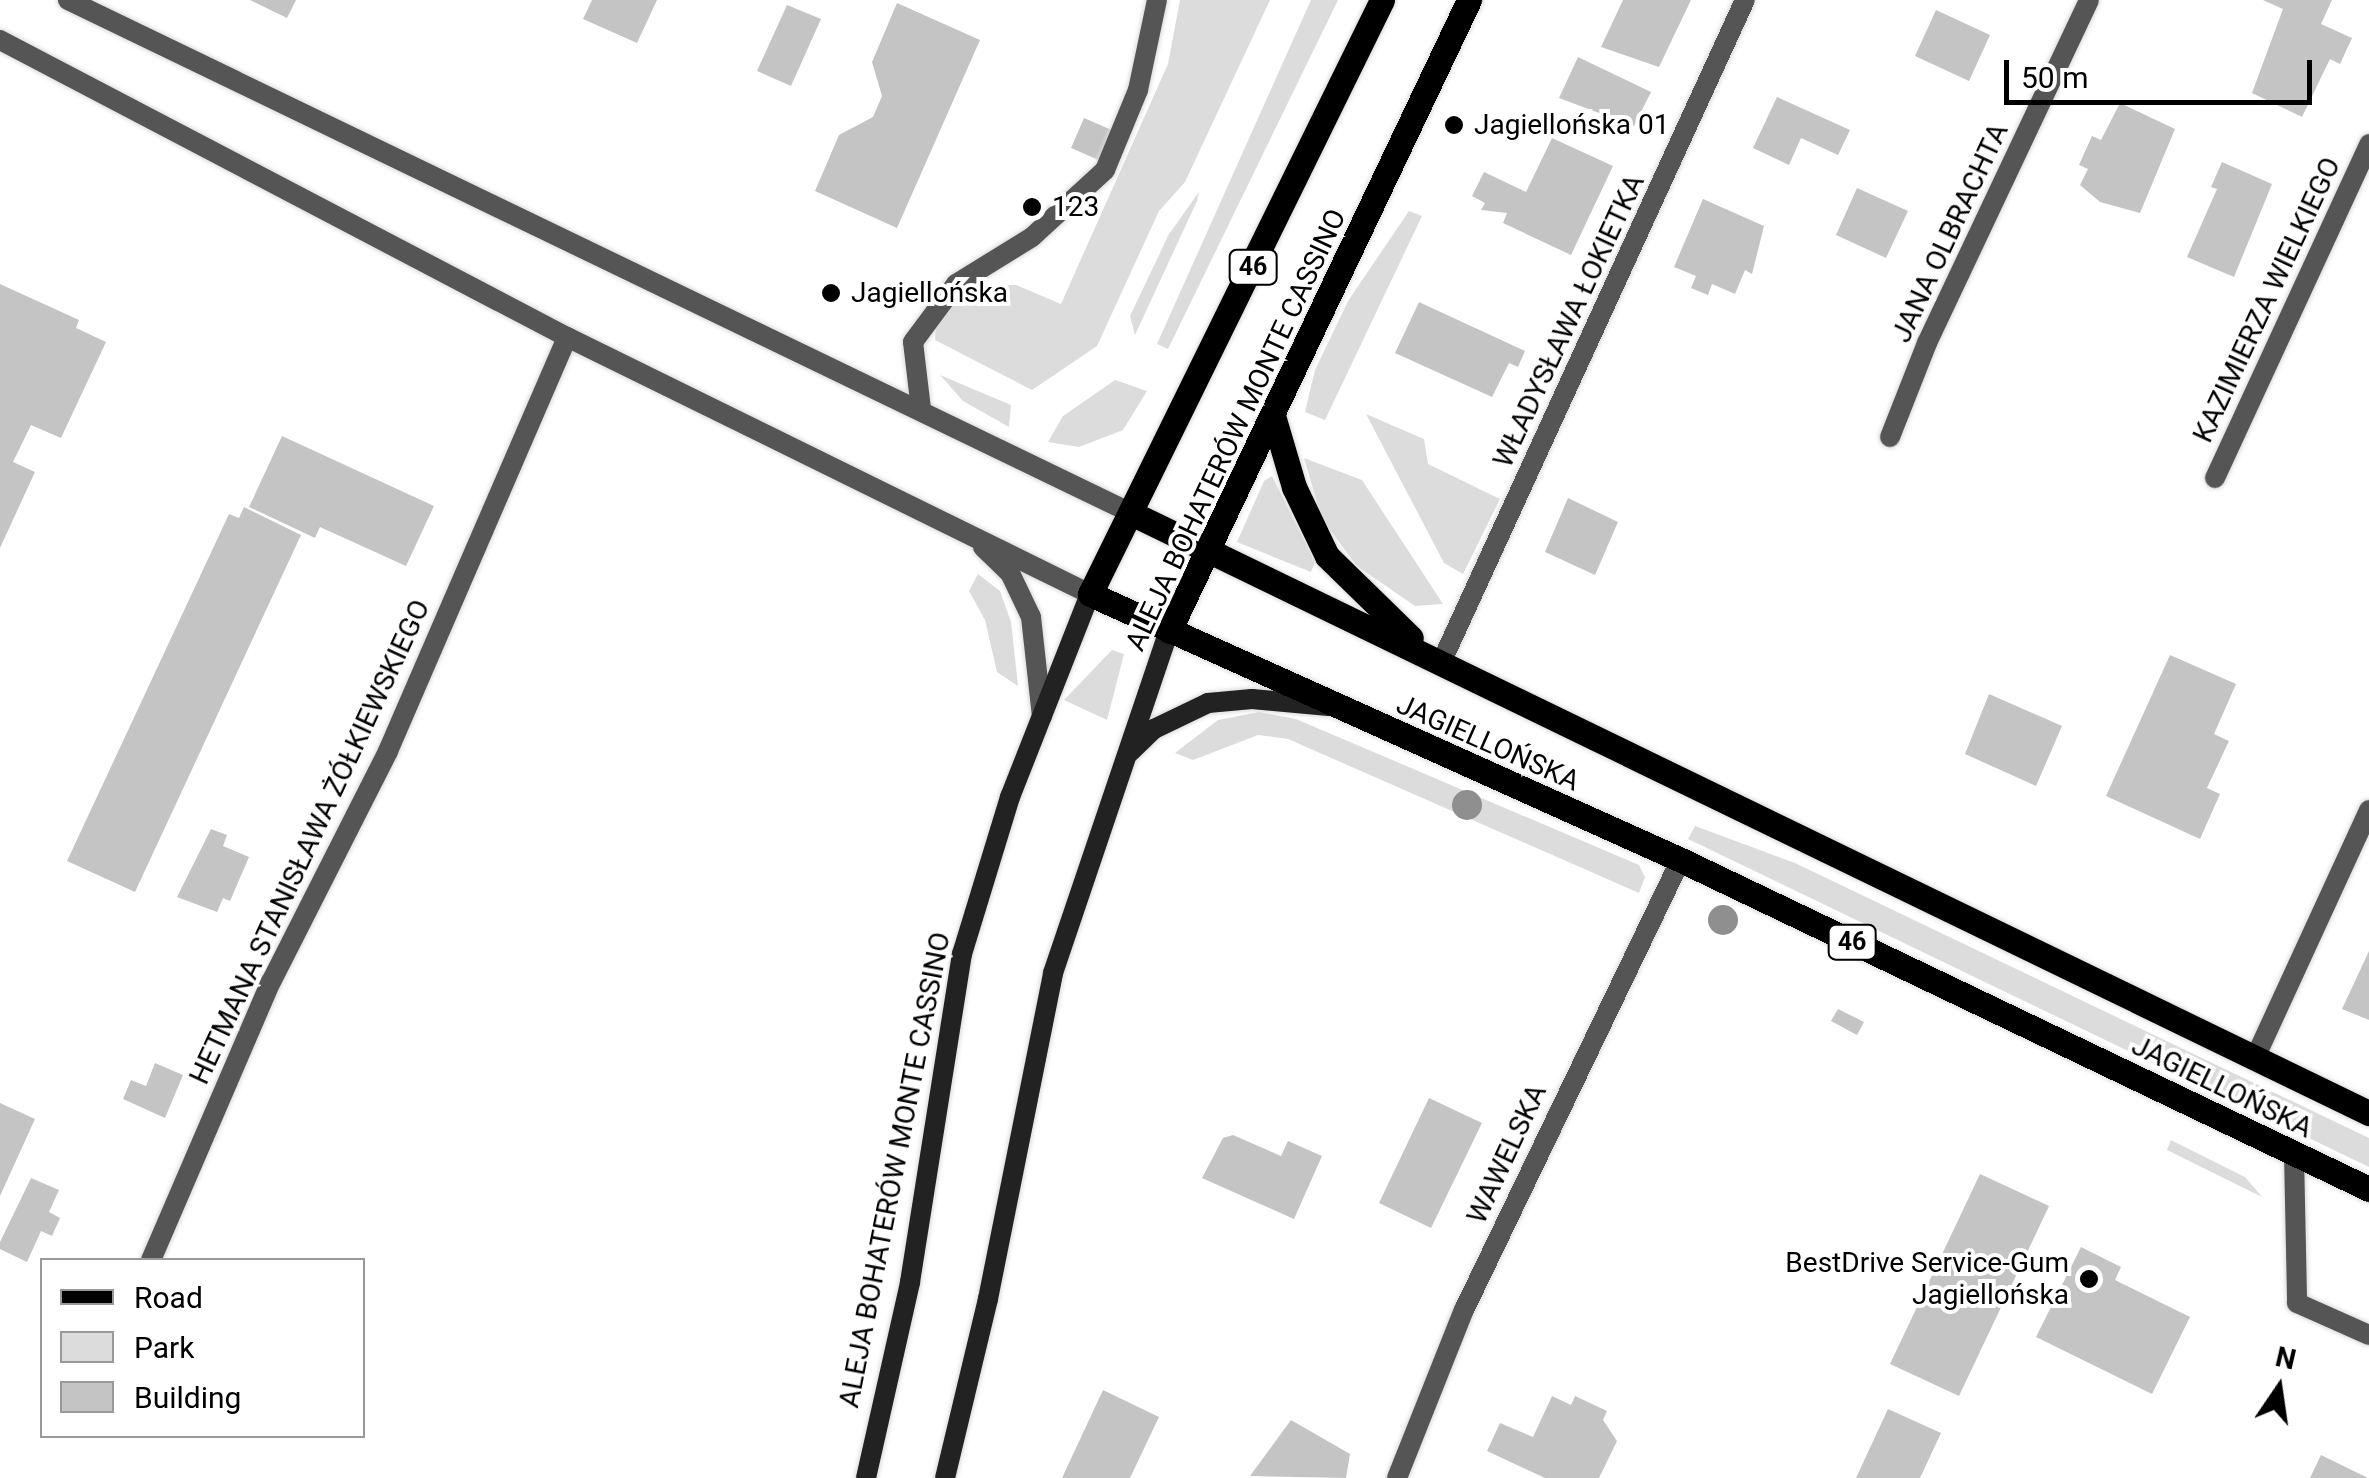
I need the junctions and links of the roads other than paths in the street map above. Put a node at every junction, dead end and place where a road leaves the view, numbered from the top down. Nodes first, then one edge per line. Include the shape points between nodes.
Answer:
1 (68, 0) edge
2 (1157, 0) edge
3 (1469, 0) edge
4 (1746, 0) edge
5 (2089, 0) edge
6 (1376, 6) edge
7 (0, 40) edge
8 (2369, 144) edge
9 (567, 337) junction
10 (921, 409) junction
11 (1274, 419) junction
12 (1890, 437) dead end
13 (2215, 478) dead end
14 (1131, 514) junction
15 (971, 535) junction
16 (1208, 552) junction
17 (1090, 594) junction
18 (1170, 631) junction
19 (1441, 663) junction
20 (1330, 706) junction
21 (1042, 718) junction
22 (1129, 753) junction
23 (2369, 810) edge
24 (1681, 860) junction
25 (2255, 1058) junction
26 (2369, 1114) edge
27 (2294, 1154) junction
28 (2369, 1190) edge
29 (152, 1258) edge
30 (2369, 1335) edge
31 (866, 1478) edge
32 (945, 1478) edge
33 (1397, 1478) edge

1 - 10 street, JAGIELLOŃSKA
2 - 10 street via 1138,90 1105,170 1032,237 956,284 913,342
3 - 11 main road, ALEJA BOHATERÓW MONTE CASSINO
4 - 19 street, WŁADYSŁAWA ŁOKIETKA
5 - 12 street, JANA OLBRACHTA via 1927,343
6 - 14 main road, ALEJA BOHATERÓW MONTE CASSINO / 46
7 - 9 street, JAGIELLOŃSKA
8 - 13 street, KAZIMIERZA WIELKIEGO
9 - 15 street, JAGIELLOŃSKA
9 - 29 street, HETMANA STANISŁAWA ŻÓŁKIEWSKIEGO via 388,751 272,982
10 - 14 street, JAGIELLOŃSKA
11 - 16 main road, ALEJA BOHATERÓW MONTE CASSINO
11 - 19 main road via 1294,487 1327,556 1362,596
14 - 16 main road, JAGIELLOŃSKA
14 - 17 main road, ALEJA BOHATERÓW MONTE CASSINO / 46
15 - 17 street, JAGIELLOŃSKA
15 - 21 street via 1010,573 1031,618
16 - 18 main road, ALEJA BOHATERÓW MONTE CASSINO
16 - 19 main road, JAGIELLOŃSKA / 46
17 - 18 main road, JAGIELLOŃSKA / 46
17 - 21 main road, ALEJA BOHATERÓW MONTE CASSINO
18 - 20 main road, JAGIELLOŃSKA / 46
18 - 22 main road, ALEJA BOHATERÓW MONTE CASSINO
19 - 25 main road, JAGIELLOŃSKA / 46
20 - 22 main road via 1252,699 1208,703 1154,730
20 - 24 main road, JAGIELLOŃSKA / 46
21 - 31 main road, ALEJA BOHATERÓW MONTE CASSINO via 962,954 910,1282
22 - 32 main road, ALEJA BOHATERÓW MONTE CASSINO via 1054,973
23 - 25 street
24 - 27 main road, JAGIELLOŃSKA / 46
24 - 33 street, WAWELSKA via 1464,1310
25 - 26 main road, JAGIELLOŃSKA / 46
27 - 28 main road, JAGIELLOŃSKA / 46
27 - 30 street via 2297,1302

